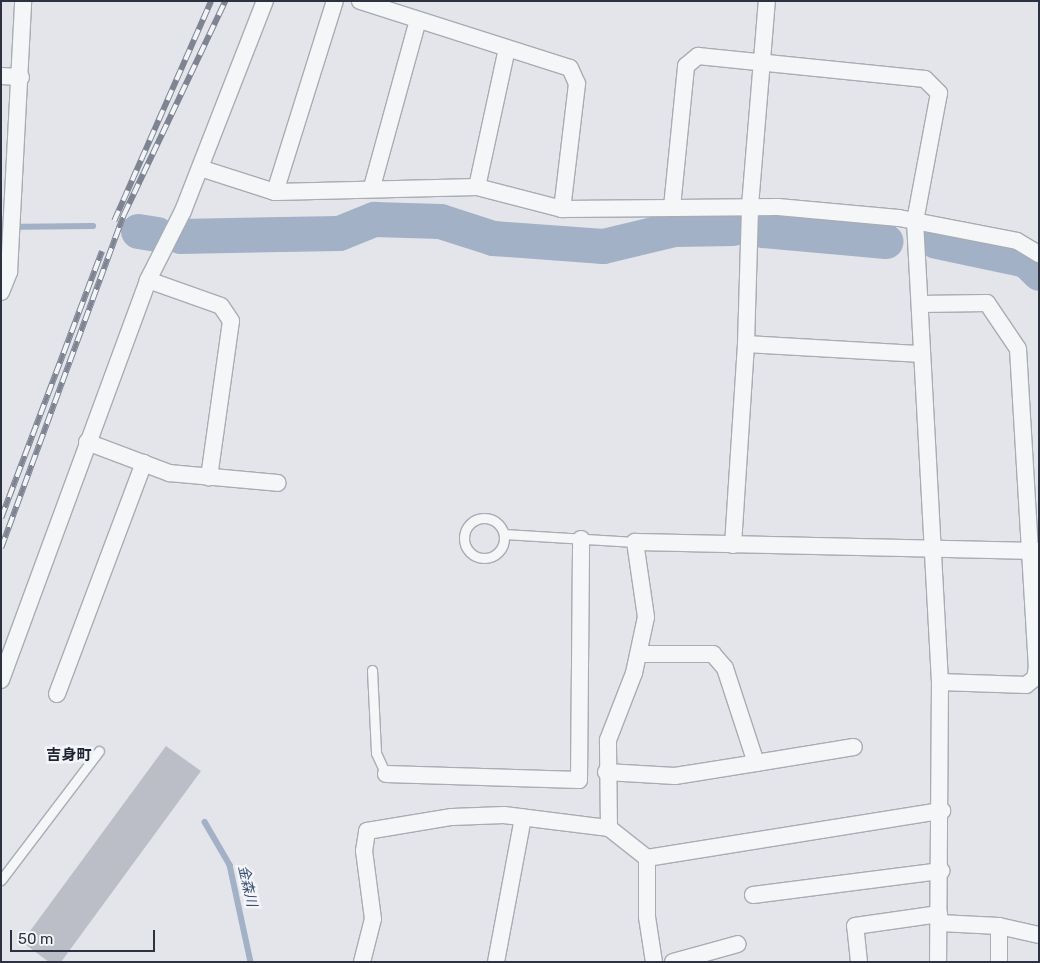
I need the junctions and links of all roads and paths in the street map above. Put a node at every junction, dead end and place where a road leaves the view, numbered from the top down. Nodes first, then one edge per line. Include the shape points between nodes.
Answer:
1 (23, 1) edge
2 (265, 1) edge
3 (335, 1) edge
4 (360, 1) edge
5 (767, 1) edge
6 (418, 20) junction
7 (507, 48) junction
8 (762, 63) junction
9 (1, 76) edge
10 (21, 77) junction
11 (200, 168) junction
12 (6, 180) edge
13 (372, 187) junction
14 (477, 187) junction
15 (275, 192) junction
16 (750, 206) junction
17 (672, 207) junction
18 (562, 209) junction
19 (915, 221) junction
20 (1039, 254) edge
21 (148, 280) junction
22 (3, 282) edge
23 (920, 304) junction
24 (746, 344) junction
25 (922, 354) junction
26 (87, 442) junction
27 (144, 463) junction
28 (209, 477) junction
29 (278, 483) dead end
30 (504, 534) junction
31 (581, 539) junction
32 (635, 542) junction
33 (733, 544) junction
34 (933, 549) junction
35 (1034, 551) edge
36 (639, 654) junction
37 (372, 670) dead end
38 (1, 680) edge
39 (940, 682) junction
40 (57, 694) dead end
41 (854, 747) dead end
42 (99, 751) dead end
43 (756, 763) junction
44 (606, 772) junction
45 (386, 774) joint
46 (942, 811) junction
47 (523, 818) junction
48 (609, 828) junction
49 (647, 858) junction
50 (941, 871) junction
51 (1, 880) edge
52 (753, 895) dead end
53 (939, 919) junction
54 (1000, 926) junction
55 (1039, 935) edge
56 (738, 944) dead end
57 (362, 962) edge
58 (496, 962) edge
59 (654, 962) edge
60 (673, 962) edge
61 (859, 962) edge
62 (938, 962) edge
63 (1000, 962) edge

1 - 10 street
2 - 11 street
3 - 15 street
4 - 6 street
5 - 8 street
6 - 7 street
6 - 13 street
7 - 14 street
7 - 18 street via 570,68 577,84
8 - 16 street
8 - 17 street via 698,56 686,66
8 - 19 street via 925,79 939,93
9 - 10 street
10 - 12 street
11 - 15 street
11 - 21 street
12 - 22 street via 11,226
13 - 14 street
13 - 15 street
14 - 18 street
16 - 17 street
16 - 19 street
16 - 24 street
17 - 18 street
19 - 20 street via 1017,241
19 - 23 street
21 - 26 street
21 - 28 street via 221,306 230,321
23 - 25 street
23 - 35 street via 987,303 1018,349
24 - 25 street
24 - 33 street
25 - 34 street
26 - 27 street
26 - 38 street
27 - 28 street via 169,473
27 - 40 street
28 - 29 street
30 - 30 lane via 500,552 489,558 471,554 464,542 466,529 476,520 496,522
30 - 31 lane
31 - 32 lane
31 - 45 street via 579,780
32 - 33 street
32 - 36 street via 646,617
33 - 34 street
34 - 35 street
34 - 39 street
35 - 39 street via 1035,678 1026,685
36 - 43 street via 713,654 725,668
36 - 44 street via 608,740
37 - 45 lane via 376,753
39 - 46 street
41 - 43 street
42 - 51 lane
43 - 44 street via 675,776
44 - 48 street
46 - 49 street
46 - 50 street
47 - 48 street
47 - 57 street via 452,817 367,831 364,851 373,919
47 - 58 street
48 - 49 street
49 - 59 street via 647,918
50 - 52 street
50 - 53 street
53 - 54 street
53 - 61 street via 855,926
53 - 62 street
54 - 55 street
54 - 63 street
56 - 60 street

